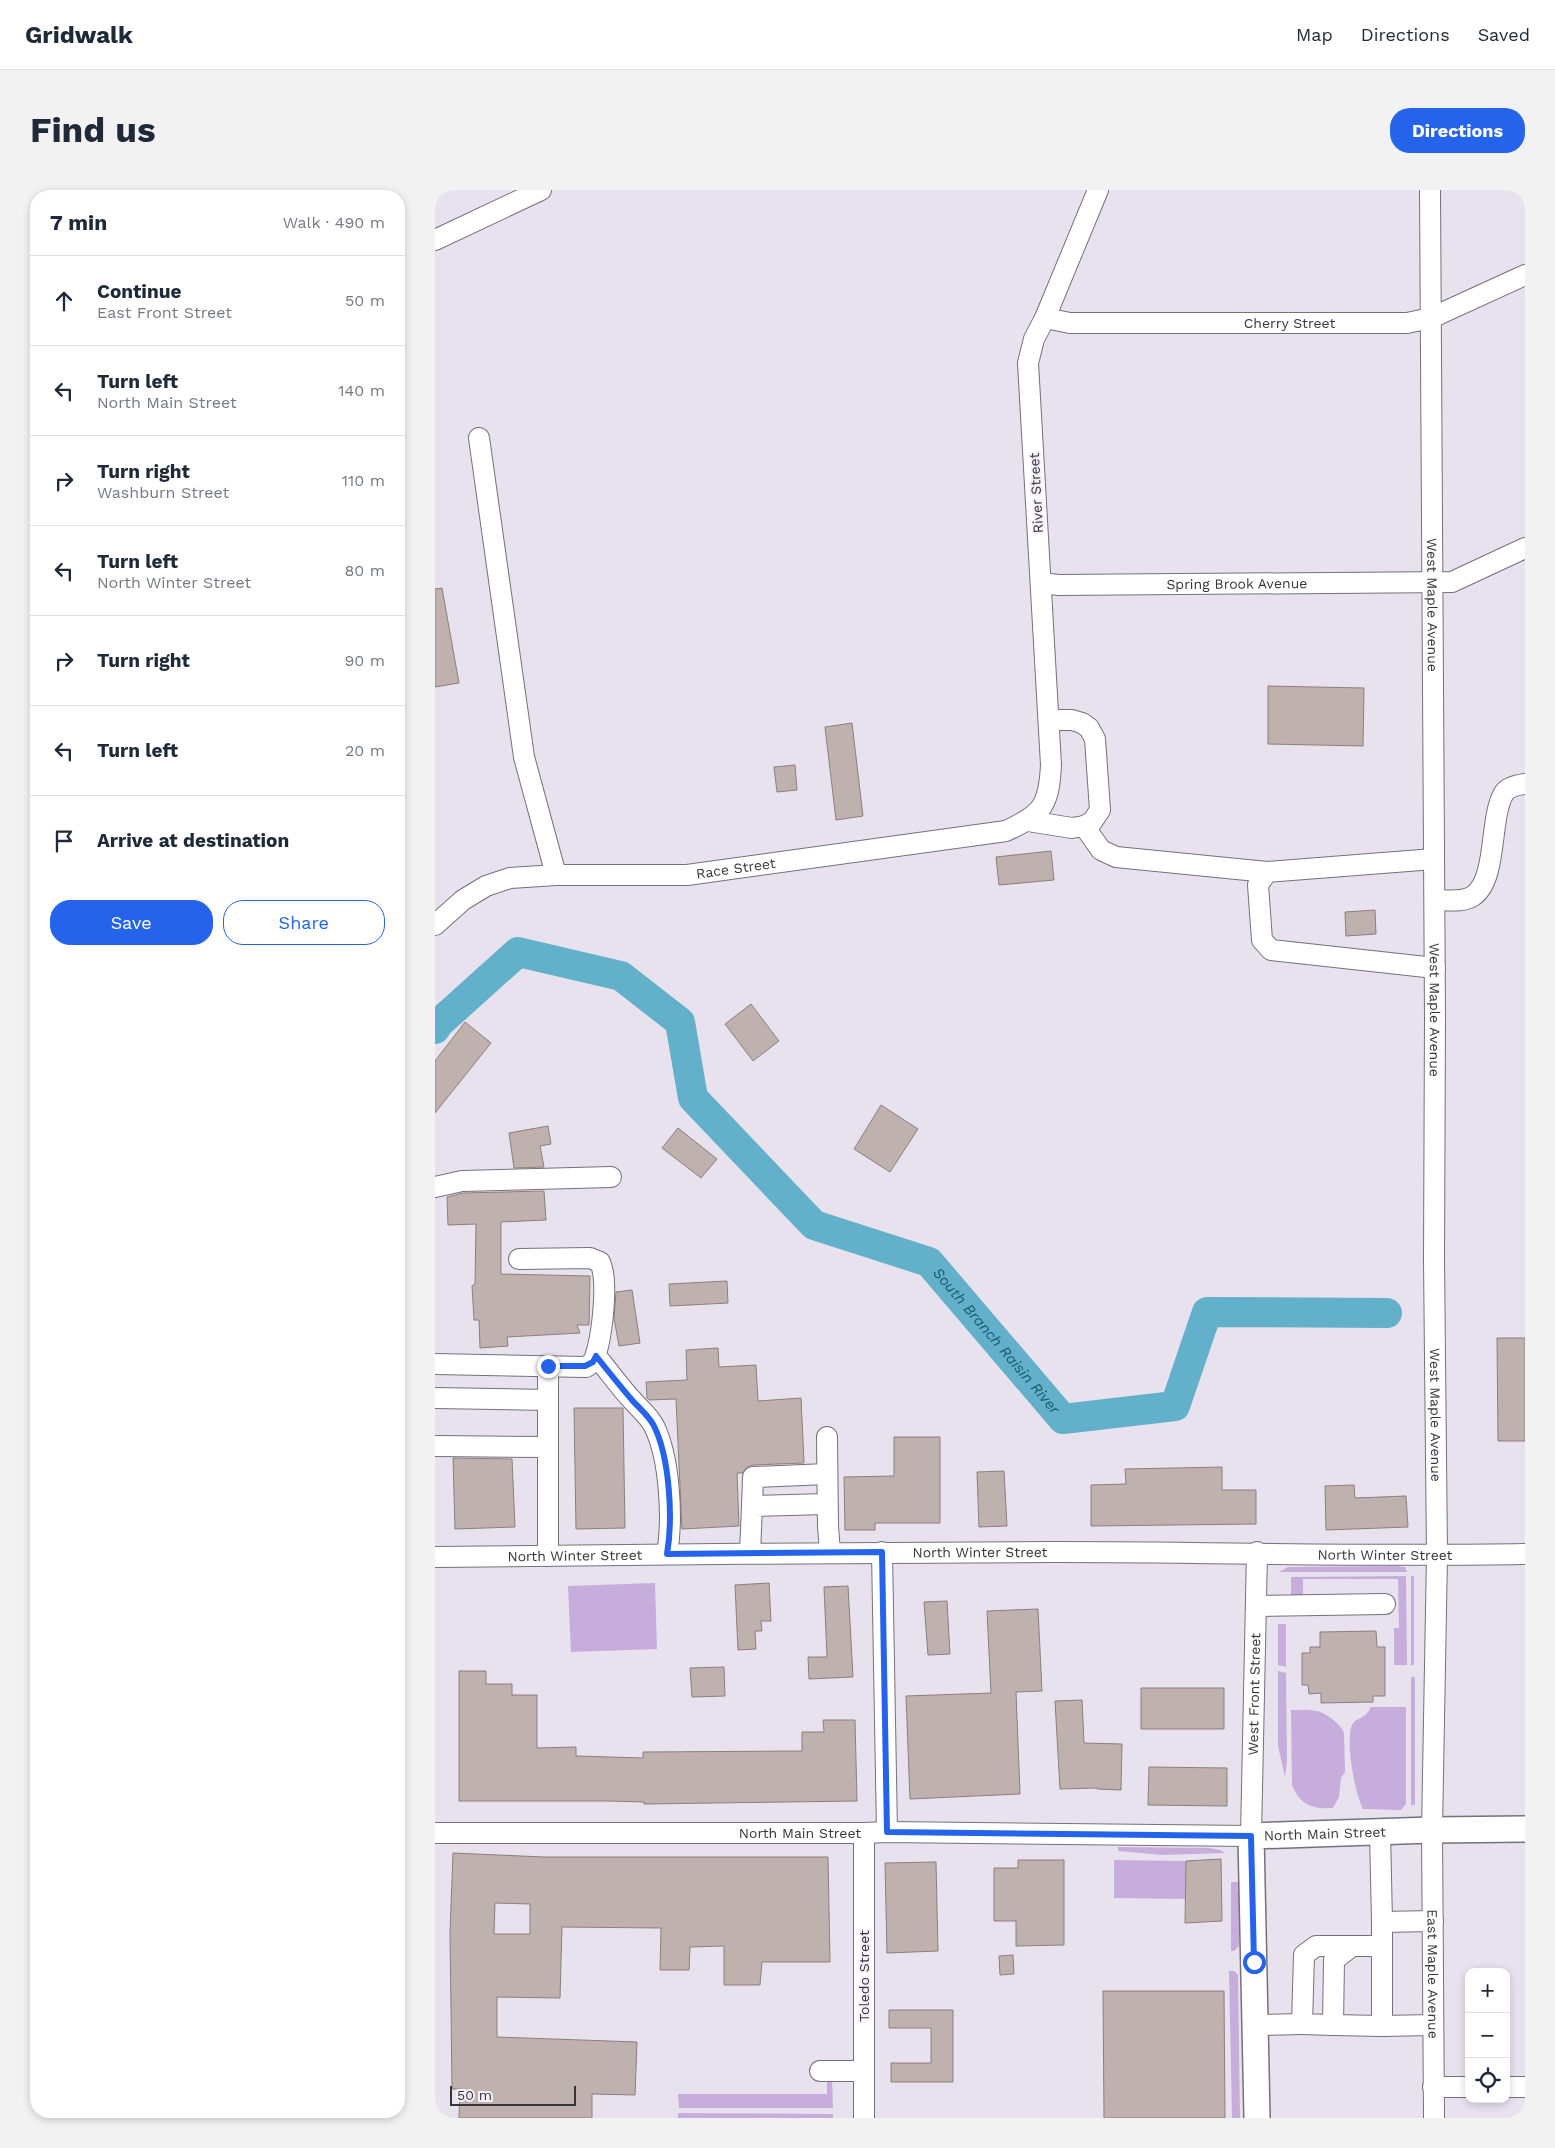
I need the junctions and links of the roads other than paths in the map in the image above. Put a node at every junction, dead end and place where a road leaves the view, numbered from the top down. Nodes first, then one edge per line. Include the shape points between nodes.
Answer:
1 (541, 190) edge
2 (1098, 190) edge
3 (1430, 190) edge
4 (435, 240) edge
5 (1525, 275) edge
6 (1045, 318) junction
7 (1431, 318) junction
8 (479, 438) dead end
9 (1525, 548) edge
10 (1041, 582) junction
11 (1433, 582) junction
12 (1049, 720) junction
13 (1525, 784) edge
14 (1035, 814) junction
15 (1084, 826) junction
16 (1435, 859) junction
17 (1267, 872) junction
18 (556, 875) junction
19 (1435, 900) junction
20 (435, 925) edge
21 (1435, 968) junction
22 (611, 1177) dead end
23 (435, 1187) edge
24 (519, 1259) dead end
25 (596, 1356) junction
26 (435, 1364) edge
27 (548, 1366) junction
28 (435, 1398) edge
29 (548, 1400) junction
30 (827, 1437) dead end
31 (435, 1446) edge
32 (548, 1447) junction
33 (827, 1474) junction
34 (827, 1504) junction
35 (752, 1506) junction
36 (830, 1552) junction
37 (882, 1552) junction
38 (1257, 1552) junction
39 (750, 1553) junction
40 (667, 1554) junction
41 (1525, 1554) edge
42 (548, 1556) junction
43 (1437, 1556) junction
44 (435, 1557) edge
45 (1385, 1604) dead end
46 (1256, 1606) junction
47 (1525, 1829) edge
48 (1432, 1830) junction
49 (887, 1832) junction
50 (1380, 1832) junction
51 (435, 1833) edge
52 (864, 1833) junction
53 (1251, 1836) junction
54 (1433, 1921) junction
55 (1382, 1922) junction
56 (1352, 1946) junction
57 (1382, 1946) junction
58 (1301, 2024) junction
59 (1255, 2025) junction
60 (1333, 2025) junction
61 (1433, 2025) junction
62 (1383, 2026) junction
63 (820, 2071) dead end
64 (864, 2071) junction
65 (1433, 2087) junction
66 (1465, 2087) edge
67 (1510, 2087) edge
68 (1525, 2087) edge
69 (864, 2118) edge
70 (1257, 2118) edge
71 (1434, 2118) edge

1 - 4 street
2 - 6 street, River Street
3 - 7 street, West Maple Avenue
5 - 7 street, Cherry Street
6 - 7 street, Cherry Street via 1070,323 1407,324
6 - 10 street, River Street via 1034,340 1028,363
7 - 11 street, West Maple Avenue
8 - 18 street via 524,757
9 - 11 street, Spring Brook Avenue via 1452,582
10 - 11 street, Spring Brook Avenue via 1069,585
10 - 12 street, River Street
11 - 16 street, West Maple Avenue
12 - 14 street, River Street via 1050,792
12 - 15 street via 1082,723 1095,739 1100,810 1092,822
13 - 19 street via 1505,792 1498,810 1493,848 1480,888 1474,896
14 - 15 street via 1072,828
14 - 18 street, Race Street via 1007,831 687,875
15 - 17 street via 1101,850 1116,857
16 - 17 street
16 - 19 street, West Maple Avenue
17 - 21 street via 1258,885 1262,940 1271,950
18 - 20 street, Race Street via 510,878 486,886 463,900
19 - 21 street, West Maple Avenue
21 - 43 street, West Maple Avenue
22 - 23 street via 462,1180
24 - 25 street via 590,1258 600,1262 603,1270 603,1318
25 - 27 street via 585,1366
25 - 40 street via 655,1427 666,1463 671,1535
26 - 27 street
27 - 29 street
28 - 29 street
29 - 32 street
30 - 33 street
31 - 32 street
32 - 42 street
33 - 34 street
33 - 35 street via 753,1477
34 - 35 street
34 - 36 street
35 - 39 street
36 - 37 street, North Winter Street
36 - 39 street, North Winter Street
37 - 38 street, North Winter Street
37 - 49 street
38 - 43 street, North Winter Street
38 - 46 street, West Front Street
39 - 40 street, North Winter Street
40 - 42 street, North Winter Street
41 - 43 street, North Winter Street
42 - 44 street, North Winter Street
43 - 48 street, West Maple Avenue
45 - 46 street
46 - 53 street, West Front Street
47 - 48 main road, North Main Street
48 - 50 main road, North Main Street
48 - 54 street, East Maple Avenue
49 - 52 street, North Main Street
49 - 53 street, North Main Street
50 - 53 main road, North Main Street
50 - 55 street
51 - 52 street, North Main Street
52 - 64 street, Toledo Street
53 - 59 main road
54 - 55 street
54 - 61 street, East Maple Avenue
55 - 57 street
56 - 57 street
56 - 58 street via 1316,1946 1304,1955
56 - 60 street via 1334,1960
57 - 62 street
58 - 59 street
58 - 60 street
59 - 70 main road
60 - 62 street
61 - 62 street
61 - 65 street, East Maple Avenue
63 - 64 street
64 - 69 street, Toledo Street
65 - 66 street
65 - 71 street, East Maple Avenue
67 - 68 street

